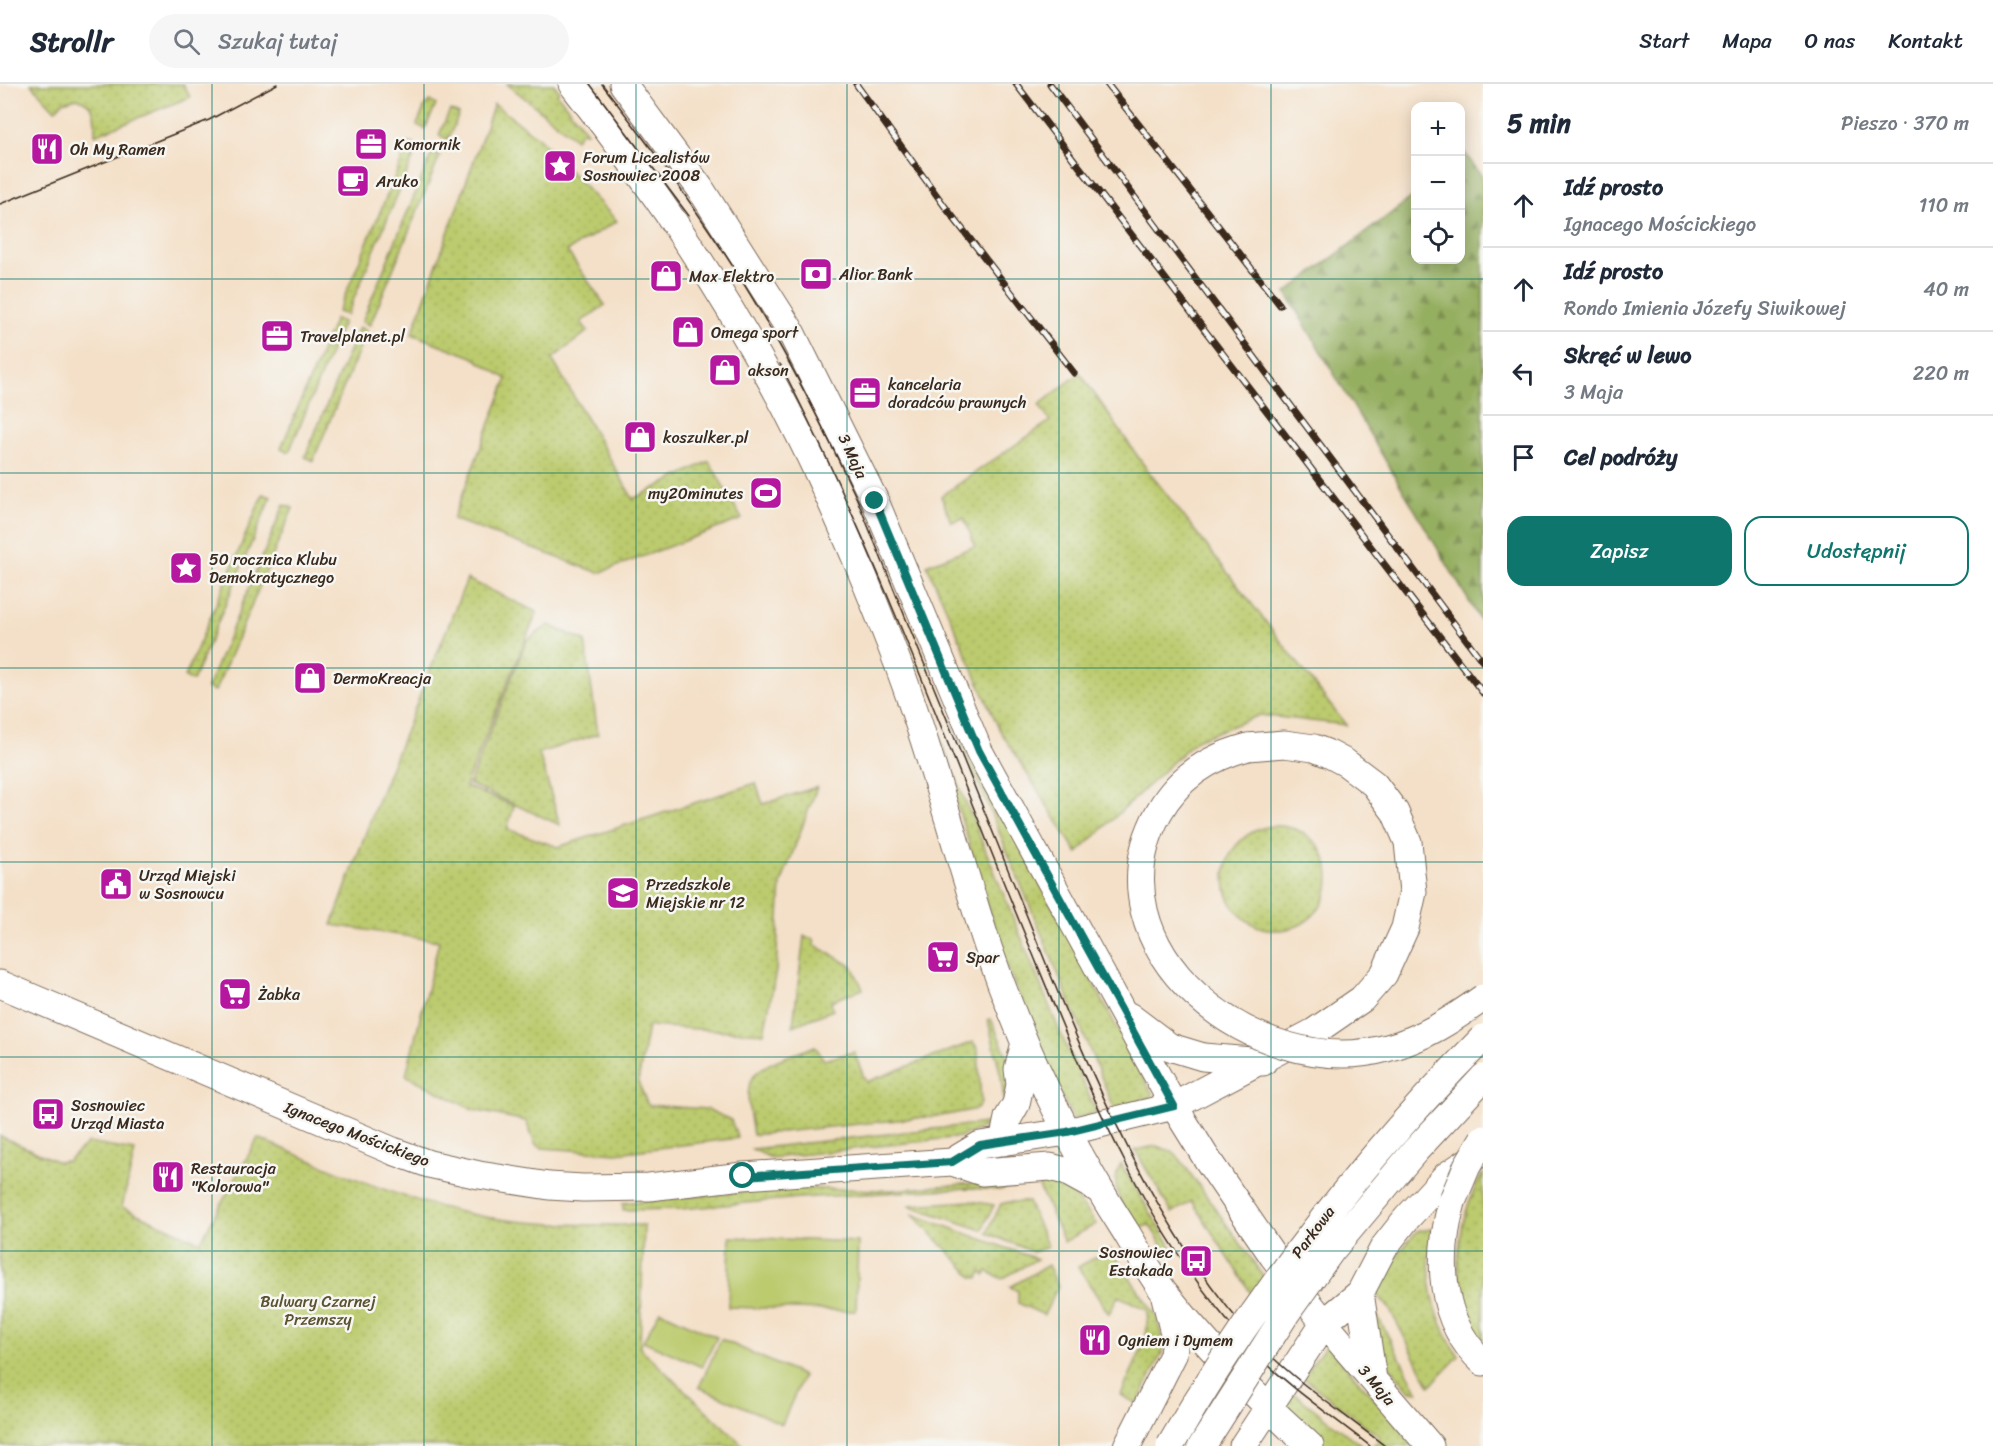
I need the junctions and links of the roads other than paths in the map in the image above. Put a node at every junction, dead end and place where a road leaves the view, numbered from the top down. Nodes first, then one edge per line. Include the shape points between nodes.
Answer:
1 (572, 84) edge
2 (623, 84) edge
3 (0, 984) edge
4 (1483, 998) edge
5 (1124, 1013) junction
6 (1483, 1038) edge
7 (1025, 1043) junction
8 (1263, 1062) junction
9 (1483, 1078) edge
10 (1174, 1106) junction
11 (1067, 1132) junction
12 (1483, 1139) edge
13 (1003, 1142) junction
14 (1483, 1153) edge
15 (952, 1162) junction
16 (1098, 1189) junction
17 (1163, 1290) junction
18 (1360, 1293) junction
19 (1324, 1323) junction
20 (1483, 1362) edge
21 (1373, 1379) junction
22 (1266, 1407) junction
23 (1127, 1446) edge
24 (1170, 1446) edge
25 (1202, 1446) edge
26 (1243, 1446) edge
27 (1310, 1446) edge
28 (1430, 1446) edge

1 - 7 street via 709,274 802,440 891,646 989,950
2 - 5 street, 3 Maja via 706,197 800,349 875,501 979,751
3 - 15 street, Ignacego Mościckiego via 393,1151 429,1164 490,1177 549,1186 617,1188
4 - 8 street, Ignacego Mościckiego, bridge via 1418,1038 1384,1049 1332,1054 1296,1049 1263,1039 1232,1023 1192,991 1165,957 1147,917 1141,885 1143,853 1155,819 1175,789 1215,758 1248,747 1284,744 1314,748 1359,772 1395,812 1408,842 1413,876 1405,928 1384,974 1362,999 1314,1032
5 - 8 street via 1170,1047 1203,1057
5 - 10 street, 3 Maja
6 - 24 street, Parkowa, bridge via 1328,1211 1212,1372
7 - 11 street
7 - 13 street via 1016,1104 1008,1118
8 - 10 street, Ignacego Mościckiego
9 - 25 street, Parkowa, bridge via 1331,1251 1287,1312
10 - 11 street, Ignacego Mościckiego
10 - 19 street, 3 Maja via 1245,1216
11 - 13 street, Ignacego Mościckiego
11 - 16 street
12 - 20 street, bridge via 1452,1202 1443,1259 1452,1316 1470,1349
13 - 15 street, Ignacego Mościckiego via 980,1145
14 - 18 street via 1462,1164 1432,1189 1384,1247
15 - 16 street, Ignacego Mościckiego via 982,1172 1050,1167
16 - 17 street
17 - 22 street
17 - 23 street via 1175,1337 1173,1355
18 - 19 street
18 - 21 street
19 - 21 street, 3 Maja
19 - 22 street
21 - 28 street, 3 Maja
22 - 26 street
22 - 27 street

